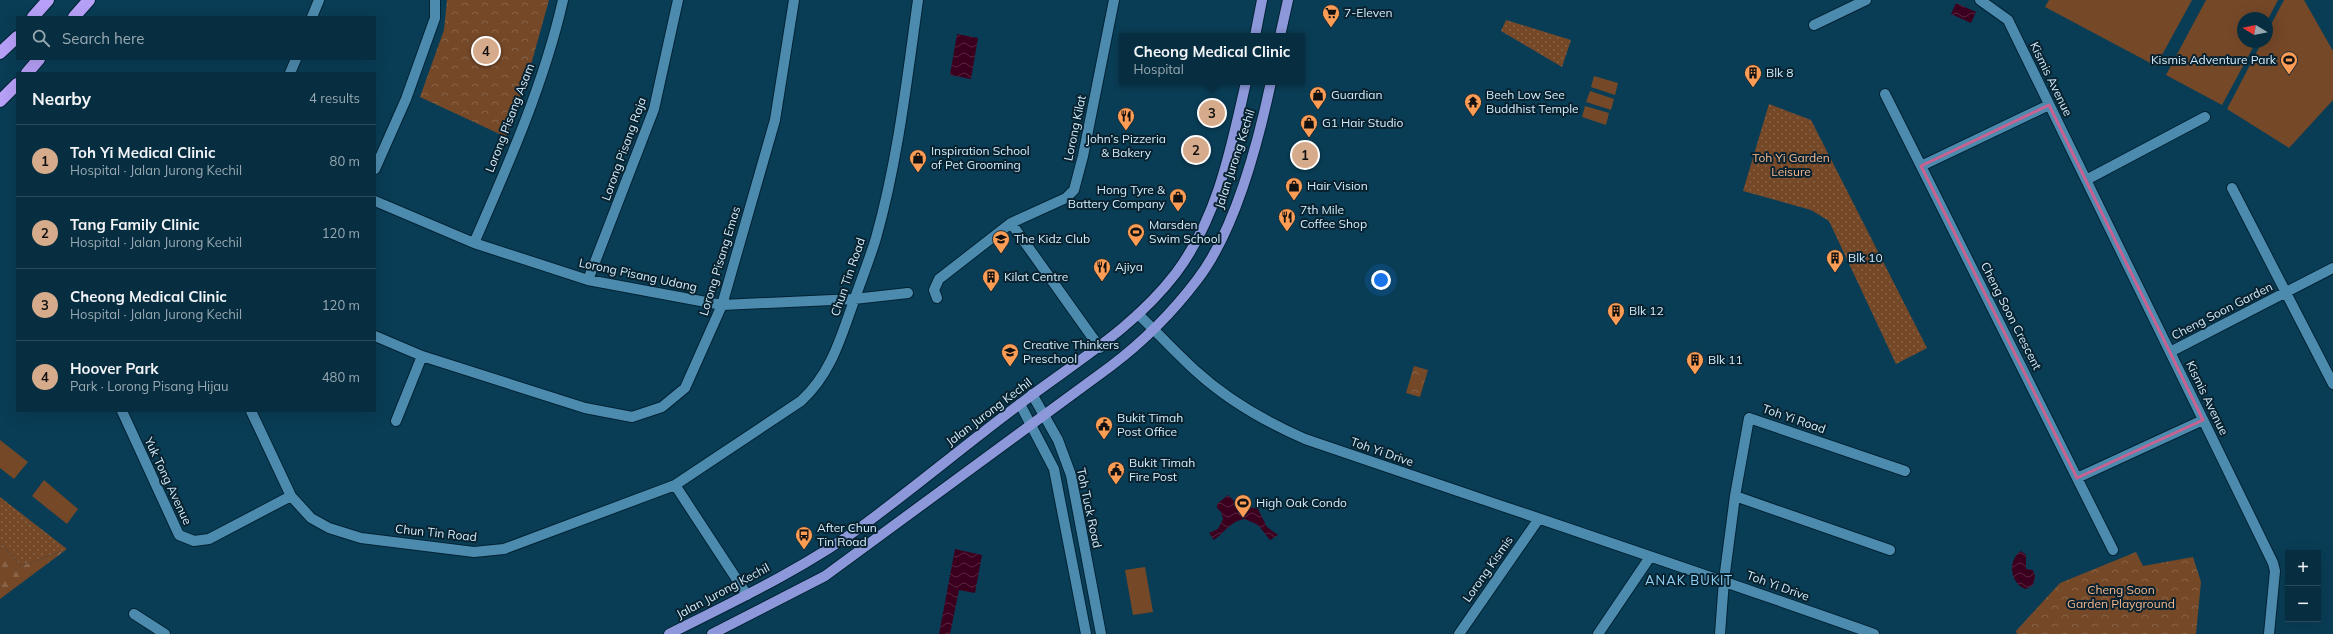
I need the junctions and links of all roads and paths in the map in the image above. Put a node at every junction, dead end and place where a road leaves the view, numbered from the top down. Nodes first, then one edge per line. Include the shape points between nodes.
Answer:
1 (48, 0) edge
2 (89, 0) edge
3 (319, 0) edge
4 (435, 0) edge
5 (564, 0) edge
6 (678, 0) edge
7 (794, 0) edge
8 (918, 0) edge
9 (1114, 0) edge
10 (1262, 0) edge
11 (1288, 0) edge
12 (1866, 0) edge
13 (1980, 0) edge
14 (34, 16) edge
15 (75, 16) edge
16 (312, 16) edge
17 (1814, 25) dead end
18 (1256, 33) edge
19 (1281, 33) edge
20 (16, 38) edge
21 (0, 53) edge
22 (38, 60) edge
23 (296, 60) edge
24 (28, 72) edge
25 (290, 72) edge
26 (16, 85) edge
27 (1245, 85) edge
28 (1270, 85) edge
29 (1885, 94) dead end
30 (0, 101) edge
31 (2049, 105) junction
32 (2205, 117) dead end
33 (1921, 166) junction
34 (376, 167) edge
35 (2086, 180) junction
36 (2232, 188) dead end
37 (376, 201) edge
38 (1011, 223) junction
39 (474, 243) junction
40 (2333, 268) edge
41 (588, 280) junction
42 (2286, 292) junction
43 (908, 293) dead end
44 (937, 298) dead end
45 (854, 299) junction
46 (722, 305) junction
47 (1138, 314) junction
48 (1155, 330) junction
49 (376, 336) edge
50 (1100, 348) junction
51 (2170, 352) junction
52 (422, 356) junction
53 (2333, 384) edge
54 (1032, 394) junction
55 (1020, 404) junction
56 (122, 412) edge
57 (251, 412) edge
58 (1043, 414) junction
59 (2203, 420) junction
60 (396, 421) dead end
61 (1031, 423) junction
62 (1905, 471) dead end
63 (2077, 478) junction
64 (675, 485) junction
65 (291, 496) junction
66 (1735, 496) junction
67 (1538, 520) junction
68 (1890, 550) dead end
69 (2113, 550) dead end
70 (1650, 557) junction
71 (1724, 580) junction
72 (747, 595) junction
73 (134, 614) dead end
74 (165, 634) edge
75 (669, 634) edge
76 (712, 634) edge
77 (1086, 634) edge
78 (1101, 634) edge
79 (1459, 634) edge
80 (1598, 634) edge
81 (1720, 634) edge
82 (1874, 634) edge
83 (2269, 634) edge

1 - 14 highway
2 - 15 highway
3 - 16 street
4 - 34 street via 435,18 409,91
5 - 39 street, Lorong Pisang Asam via 556,31 517,142
6 - 41 street, Lorong Pisang Raja via 654,109
7 - 46 street, Lorong Pisang Emas via 775,120
8 - 45 street, Chun Tin Road via 897,144 876,238
9 - 38 street, Lorong Kilat via 1074,190 1066,198
10 - 18 main road
11 - 19 main road
12 - 17 street
13 - 31 street, Kismis Avenue via 2008,20
20 - 21 highway
22 - 24 highway
23 - 25 street
26 - 30 highway
27 - 47 main road, Jalan Jurong Kechil via 1225,173 1208,218 1176,273
28 - 48 main road, Jalan Jurong Kechil via 1243,183 1219,243 1197,280
29 - 33 street, Cheng Soon Crescent
31 - 33 street
31 - 35 street, Kismis Avenue
32 - 35 street
33 - 63 street, Cheng Soon Crescent
35 - 51 street, Kismis Avenue
36 - 42 street, Cheng Soon Garden
37 - 39 street, Lorong Pisang Udang
38 - 44 street, Lorong Kilat via 939,279 934,290
38 - 50 street
39 - 41 street, Lorong Pisang Udang
40 - 42 street, Cheng Soon Garden
41 - 46 street, Lorong Pisang Udang
42 - 51 street, Cheng Soon Garden
42 - 53 street, Cheng Soon Garden
43 - 45 street, Lorong Pisang Udang
45 - 46 street, Lorong Pisang Udang
45 - 64 street, Chun Tin Road via 837,350 816,387 801,400
46 - 52 street, Lorong Pisang Emas via 685,388 662,407 632,417 585,408
47 - 48 street, Toh Yi Drive
47 - 50 main road, Jalan Jurong Kechil
48 - 58 main road, Jalan Jurong Kechil via 1111,366
48 - 67 street, Toh Yi Drive via 1215,387 1274,426
49 - 52 street, Lorong Pisang Emas
50 - 54 main road, Jalan Jurong Kechil
51 - 59 street, Kismis Avenue
52 - 60 street
54 - 55 main road, Jalan Jurong Kechil
54 - 58 street, Toh Tuck Road
55 - 61 street
55 - 72 main road, Jalan Jurong Kechil via 864,525
56 - 65 street, Yuk Tong Avenue via 179,535 194,542 209,540
57 - 65 street, Chun Tin Road
58 - 61 main road, Jalan Jurong Kechil
58 - 78 street, Toh Tuck Road via 1058,440 1071,475
59 - 63 street
59 - 83 street, Kismis Avenue via 2274,567
61 - 76 main road, Jalan Jurong Kechil via 825,576
61 - 77 street via 1054,469
62 - 66 street, Toh Yi Road via 1751,418 1748,420
63 - 69 street, Cheng Soon Crescent
64 - 65 street, Chun Tin Road via 504,549 474,552 361,538 329,528 311,518
64 - 72 street
66 - 68 street
66 - 71 street, Toh Yi Road
67 - 70 street, Toh Yi Drive
67 - 79 street, Lorong Kismis
70 - 71 street, Toh Yi Drive
70 - 80 street
71 - 81 street, Toh Yi Road
71 - 82 street, Toh Yi Drive
72 - 75 main road, Jalan Jurong Kechil
73 - 74 street

